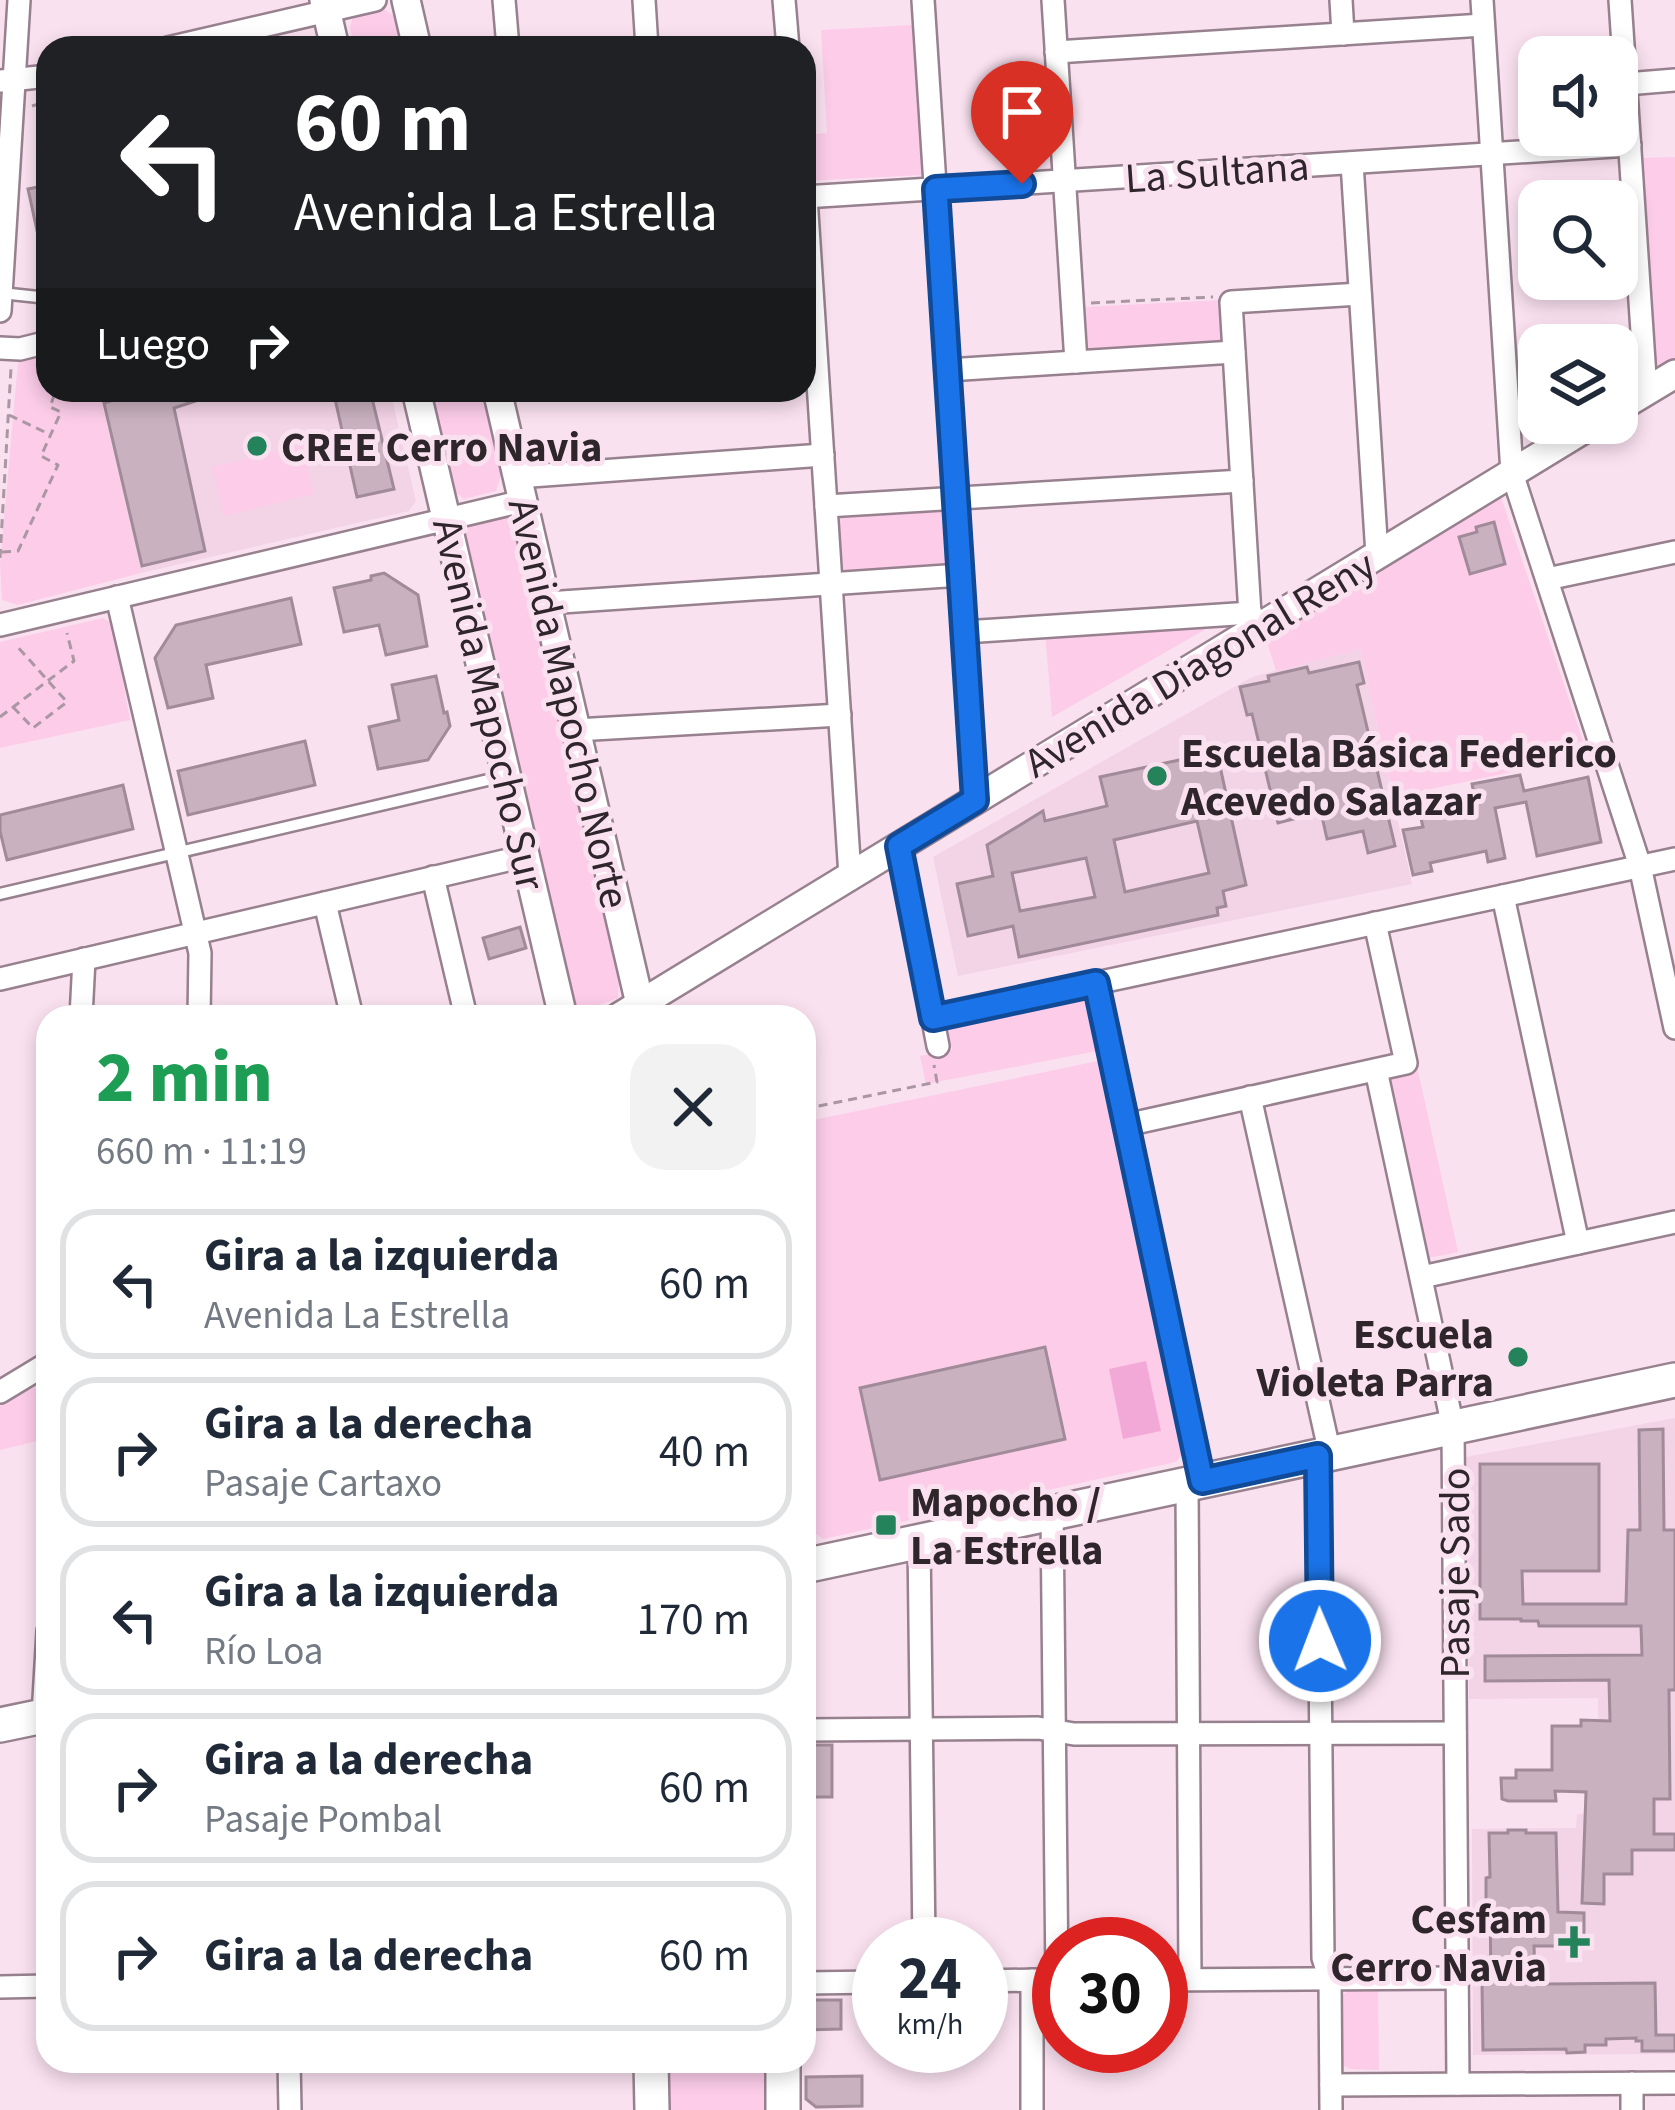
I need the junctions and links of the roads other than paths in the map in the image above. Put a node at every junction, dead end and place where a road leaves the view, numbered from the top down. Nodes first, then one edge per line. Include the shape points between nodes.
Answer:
1 (19, 0) edge
2 (375, 0) edge
3 (406, 0) edge
4 (504, 0) edge
5 (644, 0) edge
6 (784, 0) edge
7 (923, 0) edge
8 (1053, 0) edge
9 (1341, 0) edge
10 (1482, 0) edge
11 (1621, 0) edge
12 (325, 6) edge
13 (1483, 25) junction
14 (1343, 34) junction
15 (213, 36) edge
16 (414, 36) edge
17 (507, 36) edge
18 (646, 36) edge
19 (787, 36) edge
20 (1623, 36) edge
21 (1056, 52) junction
22 (1675, 80) edge
23 (7, 81) edge
24 (1638, 83) edge
25 (1518, 152) edge
26 (1491, 154) junction
27 (1631, 156) edge
28 (1352, 163) junction
29 (1064, 181) junction
30 (936, 189) junction
31 (816, 196) edge
32 (1, 282) edge
33 (36, 294) edge
34 (1360, 294) junction
35 (0, 311) edge
36 (36, 345) edge
37 (0, 348) edge
38 (1234, 352) junction
39 (1076, 362) junction
40 (947, 370) junction
41 (1675, 374) edge
42 (816, 390) edge
43 (1646, 392) junction
44 (1638, 397) edge
45 (419, 402) edge
46 (500, 402) edge
47 (1560, 444) edge
48 (823, 454) junction
49 (1512, 473) junction
50 (1242, 481) junction
51 (520, 489) junction
52 (956, 498) junction
53 (826, 506) junction
54 (446, 518) junction
55 (1675, 552) edge
56 (1376, 555) junction
57 (961, 575) junction
58 (1547, 579) junction
59 (831, 584) junction
60 (117, 597) junction
61 (547, 603) junction
62 (1251, 622) junction
63 (964, 632) junction
64 (7, 634) edge
65 (840, 715) junction
66 (576, 730) junction
67 (507, 776) junction
68 (975, 800) junction
69 (899, 846) junction
70 (176, 852) junction
71 (525, 856) junction
72 (1675, 859) edge
73 (1640, 866) junction
74 (850, 876) junction
75 (433, 878) junction
76 (0, 893) edge
77 (1503, 896) junction
78 (326, 903) junction
79 (1375, 923) junction
80 (196, 933) junction
81 (84, 959) junction
82 (0, 979) edge
83 (1096, 983) junction
84 (82, 1005) edge
85 (200, 1005) edge
86 (349, 1005) edge
87 (463, 1005) edge
88 (560, 1005) edge
89 (632, 1005) edge
90 (647, 1005) edge
91 (933, 1018) junction
92 (1675, 1028) edge
93 (938, 1046) road end
94 (1376, 1070) junction
95 (1250, 1097) junction
96 (1126, 1125) junction
97 (1675, 1222) edge
98 (1577, 1243) junction
99 (1422, 1276) junction
100 (36, 1370) edge
101 (1675, 1380) edge
102 (0, 1392) edge
103 (1453, 1427) junction
104 (1324, 1455) junction
105 (1194, 1482) junction
106 (1052, 1513) junction
107 (919, 1541) junction
108 (816, 1563) edge
109 (36, 1723) edge
110 (0, 1725) edge
111 (36, 1727) edge
112 (922, 1729) junction
113 (816, 1730) edge
114 (1054, 1730) junction
115 (1321, 1733) junction
116 (1455, 1733) junction
117 (1188, 1734) junction
118 (0, 1747) edge
119 (924, 1917) edge
120 (1057, 1917) edge
121 (1330, 1978) junction
122 (1457, 1978) junction
123 (1190, 1979) joint
124 (1008, 1980) edge
125 (1032, 1980) edge
126 (852, 1982) edge
127 (816, 1983) edge
128 (0, 1987) edge
129 (36, 1987) edge
130 (289, 2073) edge
131 (651, 2073) edge
132 (783, 2073) edge
133 (1032, 2073) edge
134 (1632, 2083) junction
135 (1675, 2083) edge
136 (1458, 2084) junction
137 (1500, 2084) junction
138 (1331, 2085) junction
139 (290, 2110) edge
140 (652, 2110) edge
141 (784, 2110) edge
142 (1032, 2110) edge
143 (1331, 2110) edge
144 (1500, 2110) edge
145 (1632, 2110) edge

1 - 23 street
2 - 12 street
3 - 16 street
4 - 17 street
5 - 18 street
6 - 19 street
7 - 30 street
8 - 21 street
9 - 14 street
10 - 13 street
11 - 20 street
12 - 15 street
13 - 14 street
13 - 26 street
14 - 21 street
21 - 29 street
22 - 24 street
23 - 32 street
25 - 26 street, La Sultana
26 - 28 street, La Sultana
26 - 49 street
27 - 43 street
28 - 29 street, La Sultana
28 - 34 street
29 - 30 street, La Sultana
29 - 39 street
30 - 31 street, La Sultana
30 - 40 street
32 - 33 lane
32 - 35 street
34 - 38 street via 1231,302
34 - 56 street
36 - 37 street
38 - 39 street
38 - 50 street
39 - 40 street
40 - 52 street
41 - 43 street
42 - 48 street
43 - 44 street
45 - 54 street, Avenida Mapocho Sur
46 - 51 street, Avenida Mapocho Norte
47 - 49 street, Avenida Diagonal Reny
48 - 51 street
48 - 53 street
49 - 56 street, Avenida Diagonal Reny
49 - 58 street
50 - 52 street
50 - 62 street
51 - 54 street
51 - 61 street, Avenida Mapocho Norte
52 - 53 street
52 - 57 street
53 - 59 street
54 - 60 street
54 - 67 street, Avenida Mapocho Sur
55 - 58 street
56 - 62 street, Avenida Diagonal Reny
57 - 59 street
57 - 63 street
58 - 73 street
59 - 61 street
59 - 65 street
60 - 64 street
60 - 70 street
61 - 66 street, Avenida Mapocho Norte
62 - 63 street
62 - 68 street, Avenida Diagonal Reny
63 - 68 street
65 - 66 street
65 - 74 street
66 - 89 street, Avenida Mapocho Norte
67 - 70 lane
67 - 71 street, Avenida Mapocho Sur
68 - 69 street, Avenida Diagonal Reny
69 - 74 street, Avenida Diagonal Reny
69 - 91 street
70 - 76 lane
70 - 80 street
71 - 75 street
71 - 88 street, Avenida Mapocho Sur
72 - 73 street
73 - 77 street
73 - 92 street
74 - 90 street, Avenida Diagonal Reny
75 - 78 street
75 - 87 street
77 - 79 street
77 - 98 street
78 - 80 street
78 - 86 street
79 - 83 street
79 - 94 street via 1406,1063
80 - 81 street
80 - 85 street
81 - 82 street
81 - 84 street
83 - 91 street
83 - 96 street
91 - 93 street
94 - 95 street
94 - 99 street, Pasaje Sado
95 - 96 street
95 - 104 street
96 - 105 street
97 - 98 street
98 - 99 street
99 - 103 street, Pasaje Sado
100 - 102 street
101 - 103 main road
103 - 104 main road
103 - 116 street, Pasaje Sado
104 - 105 main road
104 - 115 street
105 - 106 main road
105 - 117 street
106 - 107 main road
106 - 114 street
107 - 108 main road
107 - 112 street
109 - 110 main road
111 - 118 main road
112 - 113 street
112 - 114 street
112 - 119 street
114 - 117 street
114 - 120 street
115 - 116 street
115 - 117 street
115 - 121 street via 1323,1958
116 - 122 street, Pasaje Sado
117 - 123 street
121 - 122 street
121 - 123 street
121 - 138 street
122 - 136 street, Pasaje Sado
124 - 125 street
126 - 127 street
128 - 129 street
130 - 139 street
131 - 140 main road
132 - 141 main road
133 - 142 street
134 - 135 street
134 - 137 street
134 - 145 street
136 - 137 street
136 - 138 street
137 - 144 street
138 - 143 street

